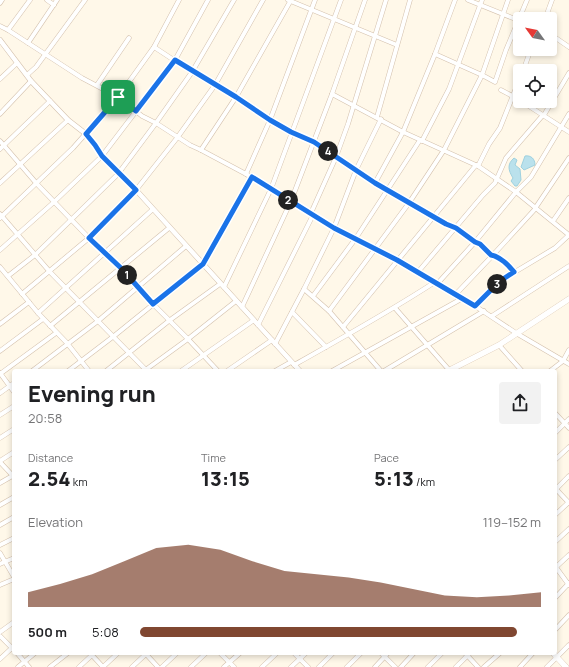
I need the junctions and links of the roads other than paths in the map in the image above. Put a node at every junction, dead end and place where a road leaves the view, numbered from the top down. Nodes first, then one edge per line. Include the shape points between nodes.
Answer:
1 (2, 0) edge
2 (30, 0) edge
3 (46, 0) edge
4 (57, 0) edge
5 (85, 0) edge
6 (179, 0) edge
7 (208, 0) edge
8 (234, 0) edge
9 (264, 0) edge
10 (290, 0) edge
11 (315, 0) edge
12 (341, 0) edge
13 (364, 0) edge
14 (386, 0) edge
15 (410, 0) edge
16 (455, 0) edge
17 (468, 0) edge
18 (482, 0) edge
19 (508, 0) edge
20 (527, 0) edge
21 (552, 0) edge
22 (0, 3) edge
23 (54, 5) junction
24 (480, 5) junction
25 (311, 10) junction
26 (548, 11) dead end
27 (522, 12) edge
28 (503, 14) junction
29 (513, 18) edge
30 (335, 19) junction
31 (0, 26) edge
32 (356, 28) junction
33 (8, 30) junction
34 (513, 34) edge
35 (375, 37) junction
36 (129, 38) dead end
37 (557, 39) edge
38 (0, 40) edge
39 (28, 43) junction
40 (397, 45) junction
41 (154, 46) junction
42 (569, 47) edge
43 (435, 54) junction
44 (46, 55) junction
45 (175, 60) junction
46 (17, 63) junction
47 (459, 65) junction
48 (192, 72) junction
49 (569, 73) edge
50 (27, 75) junction
51 (482, 75) junction
52 (0, 79) edge
53 (31, 81) junction
54 (97, 85) junction
55 (215, 85) junction
56 (501, 90) dead end
57 (332, 94) junction
58 (513, 96) joint
59 (118, 97) junction
60 (236, 97) junction
61 (50, 101) junction
62 (354, 106) junction
63 (532, 108) edge
64 (136, 111) junction
65 (0, 114) edge
66 (569, 114) edge
67 (543, 115) junction
68 (379, 118) junction
69 (68, 120) junction
70 (270, 120) junction
71 (156, 123) junction
72 (561, 127) junction
73 (291, 132) junction
74 (403, 132) junction
75 (569, 132) edge
76 (86, 134) junction
77 (177, 138) junction
78 (421, 140) junction
79 (0, 141) edge
80 (314, 142) junction
81 (4, 145) junction
82 (0, 149) edge
83 (201, 150) junction
84 (444, 150) junction
85 (102, 156) junction
86 (336, 157) junction
87 (569, 158) edge
88 (20, 164) junction
89 (477, 165) junction
90 (356, 170) junction
91 (118, 174) junction
92 (246, 174) junction
93 (252, 177) junction
94 (497, 178) junction
95 (0, 183) edge
96 (375, 183) junction
97 (36, 184) junction
98 (271, 188) junction
99 (136, 190) junction
100 (387, 190) junction
101 (516, 192) junction
102 (569, 198) edge
103 (54, 202) junction
104 (291, 202) junction
105 (409, 203) junction
106 (536, 207) junction
107 (152, 210) junction
108 (312, 214) junction
109 (1, 216) edge
110 (433, 216) junction
111 (71, 219) junction
112 (553, 221) junction
113 (169, 228) junction
114 (334, 228) junction
115 (456, 228) junction
116 (18, 234) junction
117 (569, 235) edge
118 (89, 238) junction
119 (356, 238) junction
120 (475, 242) junction
121 (186, 246) junction
122 (376, 249) junction
123 (0, 250) edge
124 (105, 253) junction
125 (35, 255) junction
126 (494, 255) junction
127 (397, 260) junction
128 (203, 264) junction
129 (569, 266) edge
130 (0, 267) edge
131 (122, 269) junction
132 (49, 271) junction
133 (418, 272) junction
134 (514, 272) junction
135 (8, 276) junction
136 (436, 282) junction
137 (222, 285) junction
138 (66, 288) junction
139 (137, 288) junction
140 (304, 289) junction
141 (22, 294) junction
142 (456, 294) junction
143 (313, 296) junction
144 (463, 298) junction
145 (569, 300) edge
146 (236, 301) junction
147 (29, 302) junction
148 (81, 302) junction
149 (153, 304) junction
150 (475, 306) junction
151 (242, 307) junction
152 (395, 308) junction
153 (329, 311) junction
154 (484, 311) junction
155 (292, 312) junction
156 (38, 313) junction
157 (492, 316) junction
158 (43, 319) junction
159 (170, 320) junction
160 (254, 320) junction
161 (98, 321) junction
162 (0, 324) edge
163 (258, 325) junction
164 (50, 326) junction
165 (343, 327) junction
166 (412, 327) junction
167 (56, 333) junction
168 (516, 333) junction
169 (349, 335) junction
170 (114, 336) junction
171 (188, 339) junction
172 (273, 342) junction
173 (66, 343) junction
174 (499, 345) junction
175 (428, 346) junction
176 (326, 347) junction
177 (569, 350) edge
178 (0, 351) edge
179 (130, 353) junction
180 (366, 353) junction
181 (204, 356) junction
182 (563, 361) junction
183 (82, 362) junction
184 (293, 363) junction
185 (569, 364) edge
186 (34, 369) edge
187 (71, 369) edge
188 (87, 369) edge
189 (109, 369) edge
190 (143, 369) edge
191 (148, 369) edge
192 (184, 369) edge
193 (216, 369) edge
194 (230, 369) edge
195 (280, 369) edge
196 (298, 369) edge
197 (336, 369) edge
198 (381, 369) edge
199 (387, 369) edge
200 (447, 369) edge
201 (453, 369) edge
202 (519, 369) edge
203 (553, 369) edge
204 (0, 374) edge
205 (12, 384) edge
206 (9, 386) junction
207 (12, 390) edge
208 (0, 393) edge
209 (12, 407) edge
210 (0, 415) edge
211 (557, 415) edge
212 (569, 420) edge
213 (565, 424) junction
214 (569, 428) edge
215 (12, 430) edge
216 (557, 431) edge
217 (0, 438) edge
218 (569, 447) edge
219 (12, 453) edge
220 (557, 458) edge
221 (0, 461) edge
222 (12, 474) edge
223 (569, 476) edge
224 (12, 477) edge
225 (0, 483) edge
226 (557, 487) edge
227 (557, 491) edge
228 (12, 498) edge
229 (569, 503) edge
230 (0, 505) edge
231 (557, 513) edge
232 (12, 518) edge
233 (0, 525) edge
234 (569, 529) edge
235 (12, 539) edge
236 (557, 540) edge
237 (0, 545) edge
238 (0, 553) edge
239 (569, 555) edge
240 (12, 559) edge
241 (5, 562) junction
242 (0, 564) edge
243 (557, 565) edge
244 (557, 569) edge
245 (12, 574) edge
246 (12, 579) edge
247 (569, 584) edge
248 (0, 585) edge
249 (557, 596) edge
250 (569, 615) edge
251 (12, 623) edge
252 (557, 628) edge
253 (0, 632) edge
254 (0, 636) edge
255 (569, 645) edge
256 (12, 647) edge
257 (12, 649) edge
258 (557, 654) edge
259 (19, 655) edge
260 (33, 655) edge
261 (65, 655) edge
262 (90, 655) edge
263 (92, 655) edge
264 (116, 655) edge
265 (144, 655) edge
266 (148, 655) edge
267 (175, 655) edge
268 (204, 655) edge
269 (222, 655) edge
270 (238, 655) edge
271 (274, 655) edge
272 (296, 655) edge
273 (304, 655) edge
274 (331, 655) edge
275 (358, 655) edge
276 (384, 655) edge
277 (386, 655) edge
278 (412, 655) edge
279 (440, 655) edge
280 (466, 655) edge
281 (468, 655) edge
282 (498, 655) edge
283 (531, 655) edge
284 (555, 655) edge
285 (300, 658) junction
286 (0, 659) edge
287 (24, 662) junction
288 (229, 662) junction
289 (18, 667) edge
290 (29, 667) edge
291 (50, 667) edge
292 (78, 667) edge
293 (103, 667) edge
294 (132, 667) edge
295 (158, 667) edge
296 (162, 667) edge
297 (192, 667) edge
298 (224, 667) edge
299 (234, 667) edge
300 (262, 667) edge
301 (291, 667) edge
302 (308, 667) edge
303 (318, 667) edge
304 (347, 667) edge
305 (374, 667) edge
306 (395, 667) edge
307 (401, 667) edge
308 (428, 667) edge
309 (456, 667) edge
310 (478, 667) edge
311 (484, 667) edge
312 (520, 667) edge
313 (546, 667) edge
314 (566, 667) edge

1 - 22 street
2 - 33 street
3 - 23 street
4 - 23 street
5 - 44 street
6 - 41 street
7 - 45 street
8 - 48 street
9 - 55 street
10 - 25 street
10 - 60 street
11 - 25 street
12 - 30 street
13 - 32 street
14 - 35 street
15 - 40 street
16 - 43 street
17 - 24 street
18 - 24 street
19 - 28 street
20 - 27 street
21 - 26 street
23 - 39 street
24 - 28 street
24 - 47 street
25 - 30 street
25 - 70 street
28 - 29 street
28 - 51 street
30 - 32 street
30 - 73 street
31 - 33 street
32 - 35 street
32 - 57 street
33 - 39 street
34 - 51 street via 495,82
35 - 40 street
35 - 62 street
36 - 54 street
37 - 42 street
38 - 46 street
39 - 44 street
40 - 68 street
41 - 45 street
41 - 59 street
43 - 47 street
43 - 74 street
44 - 50 street
44 - 54 street
45 - 48 street
45 - 64 street
46 - 50 street
46 - 52 street
47 - 51 street
47 - 78 street via 449,90
48 - 55 street
48 - 71 street
49 - 67 street
50 - 53 street
51 - 84 street
53 - 61 street
53 - 65 street
54 - 59 street
55 - 60 street
55 - 77 street
56 - 58 street
57 - 62 street
57 - 80 street
58 - 89 street via 500,128
59 - 64 street
59 - 76 street
60 - 70 street
60 - 83 street
61 - 69 street
61 - 81 street
62 - 68 street
62 - 86 street
63 - 67 street
64 - 71 street
64 - 85 street
66 - 72 street
67 - 72 street
67 - 94 street via 506,158
68 - 74 street
68 - 90 street
69 - 76 street
69 - 88 street
70 - 73 street
70 - 92 street
71 - 77 street
71 - 91 street
72 - 75 street
72 - 101 street via 531,177
73 - 80 street
73 - 98 street
74 - 78 street
74 - 96 street
76 - 85 street
76 - 97 street
77 - 83 street
77 - 99 street
78 - 84 street
78 - 100 street
79 - 81 street
80 - 86 street
80 - 104 street
81 - 82 street
81 - 88 street
83 - 92 street
84 - 89 street
84 - 105 street
85 - 91 street
85 - 103 street
86 - 90 street
86 - 108 street
87 - 106 street
88 - 95 street
88 - 97 street
89 - 94 street
89 - 110 street
90 - 96 street
90 - 114 street
91 - 99 street
91 - 111 street
92 - 93 street
93 - 98 street
93 - 128 street
94 - 101 street
94 - 115 street
96 - 100 street
97 - 103 street
97 - 109 street
98 - 104 street
98 - 137 street
99 - 107 street
99 - 118 street
100 - 105 street
100 - 119 street
101 - 106 street
101 - 120 street
102 - 112 street
103 - 111 street
103 - 116 street
104 - 108 street
104 - 151 street
105 - 110 street
105 - 122 street
106 - 112 street
106 - 126 street
107 - 113 street
107 - 124 street
108 - 114 street
108 - 163 street
109 - 116 street
110 - 115 street
110 - 127 street
111 - 118 street
111 - 125 street
112 - 117 street
113 - 121 street
113 - 131 street
114 - 119 street
114 - 140 street
115 - 120 street
115 - 133 street
116 - 123 street
116 - 125 street
117 - 134 street via 555,248
118 - 124 street
118 - 132 street
119 - 122 street
119 - 143 street
120 - 126 street
120 - 136 street
121 - 128 street
121 - 139 street
122 - 127 street
122 - 153 street
124 - 131 street
124 - 138 street
125 - 132 street
125 - 135 street
126 - 134 street
126 - 142 street
127 - 133 street
127 - 165 street
128 - 137 street
128 - 149 street
129 - 157 street
130 - 135 street
131 - 139 street
131 - 148 street
132 - 138 street
132 - 141 street
133 - 136 street
134 - 150 street via 500,281
135 - 141 street
136 - 142 street
136 - 152 street
137 - 146 street
137 - 159 street
138 - 148 street
138 - 156 street
139 - 149 street
139 - 161 street
140 - 143 street
140 - 155 street
141 - 147 street
142 - 144 street
143 - 153 street
144 - 150 street
144 - 166 street
145 - 168 main road
146 - 151 street
146 - 171 street
147 - 156 street
147 - 162 street
148 - 161 street
148 - 164 street
149 - 159 street
149 - 170 street
150 - 154 street
151 - 160 street
152 - 166 street
152 - 169 street
153 - 165 street
154 - 157 street
154 - 175 street
155 - 172 street
155 - 176 street
156 - 158 street
157 - 168 street
158 - 164 street
158 - 178 street
159 - 171 street
159 - 179 street
160 - 163 street
160 - 181 street
161 - 170 street
161 - 173 street
163 - 172 street
164 - 167 street
165 - 169 street
166 - 175 street
166 - 180 street
167 - 173 street
167 - 204 street
168 - 174 main road
168 - 182 street
169 - 176 street
169 - 180 street
170 - 179 street
170 - 183 street
171 - 181 street
171 - 191 street
172 - 184 street
172 - 194 street
173 - 183 street
173 - 186 street
174 - 201 main road
174 - 202 street
175 - 199 street
175 - 200 street
176 - 184 street
177 - 182 street
179 - 189 street
179 - 190 street
180 - 197 street
180 - 198 street
181 - 192 street
181 - 193 street
182 - 185 street
182 - 203 street
183 - 187 street
183 - 188 street
184 - 195 street
184 - 196 street
204 - 206 street
205 - 206 street
206 - 207 street
206 - 208 street
209 - 210 street
211 - 213 street
212 - 213 street
213 - 214 street
213 - 216 street
215 - 217 street
218 - 220 street
219 - 221 street
221 - 222 street
223 - 226 street
224 - 225 street
227 - 229 street
228 - 230 street
229 - 231 street
232 - 233 street
234 - 236 street
235 - 237 street
238 - 241 street
239 - 243 street
240 - 241 street
241 - 242 street
241 - 245 street
244 - 247 street
246 - 248 street
247 - 249 street
250 - 252 street
251 - 253 street
254 - 256 street
255 - 258 street
257 - 286 street
259 - 287 street
260 - 287 street
261 - 291 street
262 - 292 street
263 - 293 street
264 - 293 street
265 - 294 street
266 - 295 street
267 - 296 street
268 - 297 street
269 - 288 street
270 - 288 street
271 - 300 street
272 - 285 street
273 - 285 street
274 - 303 street
275 - 304 street
276 - 305 street
277 - 306 street
278 - 307 street
279 - 308 street
280 - 309 street
281 - 310 street
282 - 311 street
283 - 312 street
284 - 313 street
284 - 314 main road
285 - 301 street
285 - 302 street
287 - 289 street
287 - 290 street
288 - 298 street
288 - 299 street

